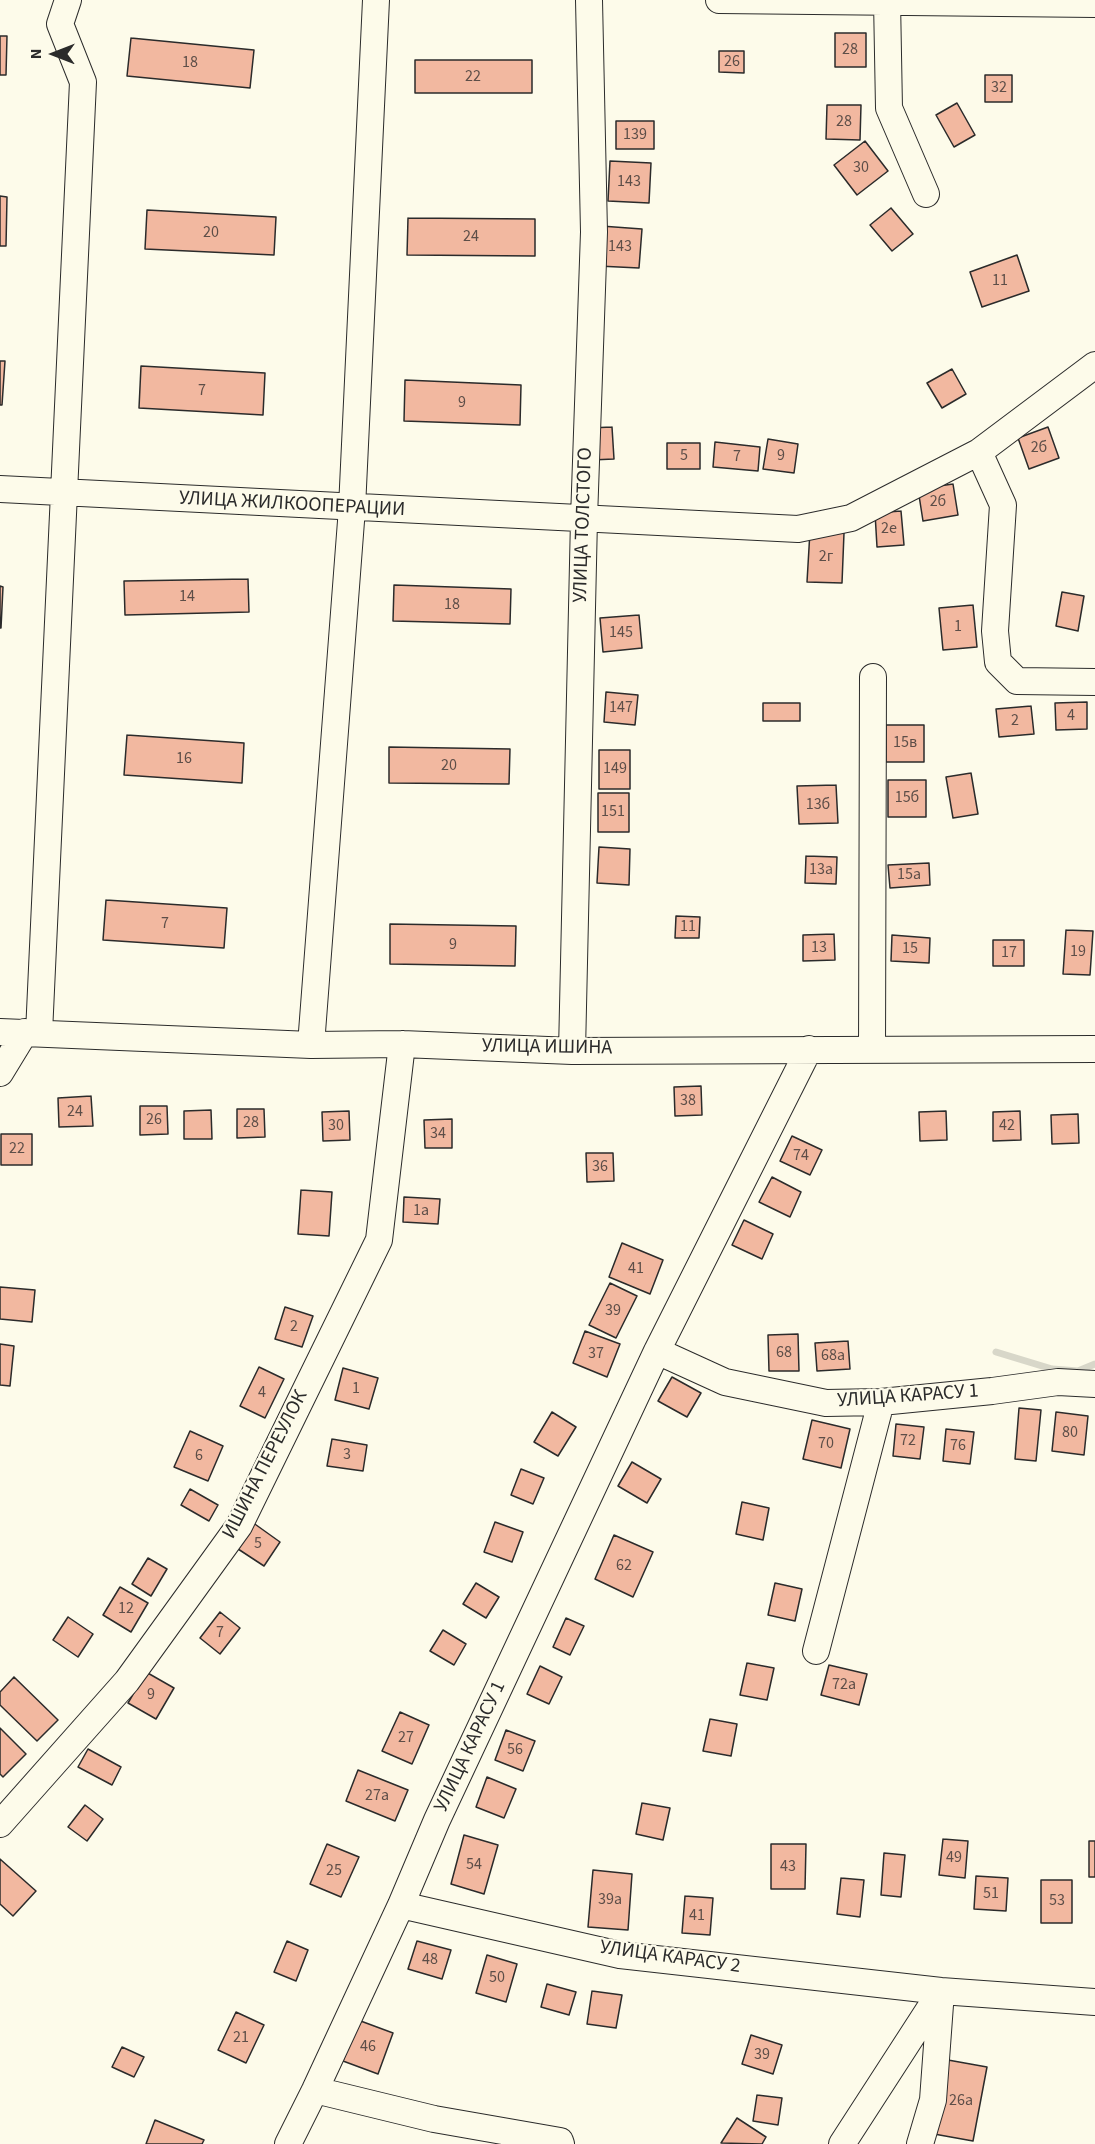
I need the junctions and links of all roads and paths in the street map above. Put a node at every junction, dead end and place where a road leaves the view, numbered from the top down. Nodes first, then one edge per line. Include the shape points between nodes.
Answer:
1 (68, 0) edge
2 (376, 0) edge
3 (589, 0) edge
4 (718, 0) edge
5 (886, 0) edge
6 (1095, 4) edge
7 (926, 194) dead end
8 (1095, 365) edge
9 (979, 452) junction
10 (0, 489) edge
11 (63, 493) junction
12 (352, 508) junction
13 (584, 519) junction
14 (873, 677) dead end
15 (1095, 682) edge
16 (21, 1032) edge
17 (402, 1044) junction
18 (311, 1045) junction
19 (809, 1049) junction
20 (1095, 1049) edge
21 (872, 1050) junction
22 (572, 1051) junction
23 (0, 1073) edge
24 (657, 1351) junction
25 (1095, 1384) edge
26 (881, 1402) junction
27 (816, 1651) dead end
28 (0, 1824) edge
29 (401, 1905) junction
30 (941, 1991) junction
31 (1095, 2005) edge
32 (315, 2090) junction
33 (288, 2144) edge
34 (561, 2144) edge
35 (842, 2144) edge
36 (920, 2144) edge

1 - 11 street via 60,24 83,82
2 - 12 street
3 - 13 street, УЛИЦА ТОЛСТОГО via 594,232
4 - 5 street
5 - 6 street
5 - 7 street via 889,108
8 - 9 street, УЛИЦА ЖИЛКООПЕРАЦИИ
9 - 13 street, УЛИЦА ЖИЛКООПЕРАЦИИ via 851,518 798,530
9 - 15 street via 1003,504 995,631 998,662 1017,681
10 - 11 street, УЛИЦА ЖИЛКООПЕРАЦИИ
11 - 12 street, УЛИЦА ЖИЛКООПЕРАЦИИ
11 - 16 street
12 - 13 street, УЛИЦА ЖИЛКООПЕРАЦИИ
12 - 18 street
13 - 22 street, УЛИЦА ТОЛСТОГО
14 - 21 street
16 - 18 street, УЛИЦА ИШИНА
16 - 23 street
17 - 18 street, УЛИЦА ИШИНА
17 - 22 street, УЛИЦА ИШИНА
17 - 28 street, ИШИНА ПЕРЕУЛОК via 379,1240 239,1527 127,1681
19 - 21 street, УЛИЦА ИШИНА
19 - 22 street, УЛИЦА ИШИНА
19 - 24 street, УЛИЦА КАРАСУ 1
20 - 21 street, УЛИЦА ИШИНА
24 - 26 street, УЛИЦА КАРАСУ 1 via 724,1382 826,1404
24 - 29 street, УЛИЦА КАРАСУ 1
25 - 26 street, УЛИЦА КАРАСУ 1 via 1058,1382
26 - 27 street
29 - 30 street, УЛИЦА КАРАСУ 2 via 620,1954
29 - 32 street, УЛИЦА КАРАСУ 1
30 - 31 street, УЛИЦА КАРАСУ 2
30 - 35 street
30 - 36 street via 933,2100
32 - 33 street, УЛИЦА КАРАСУ 1
32 - 34 street

